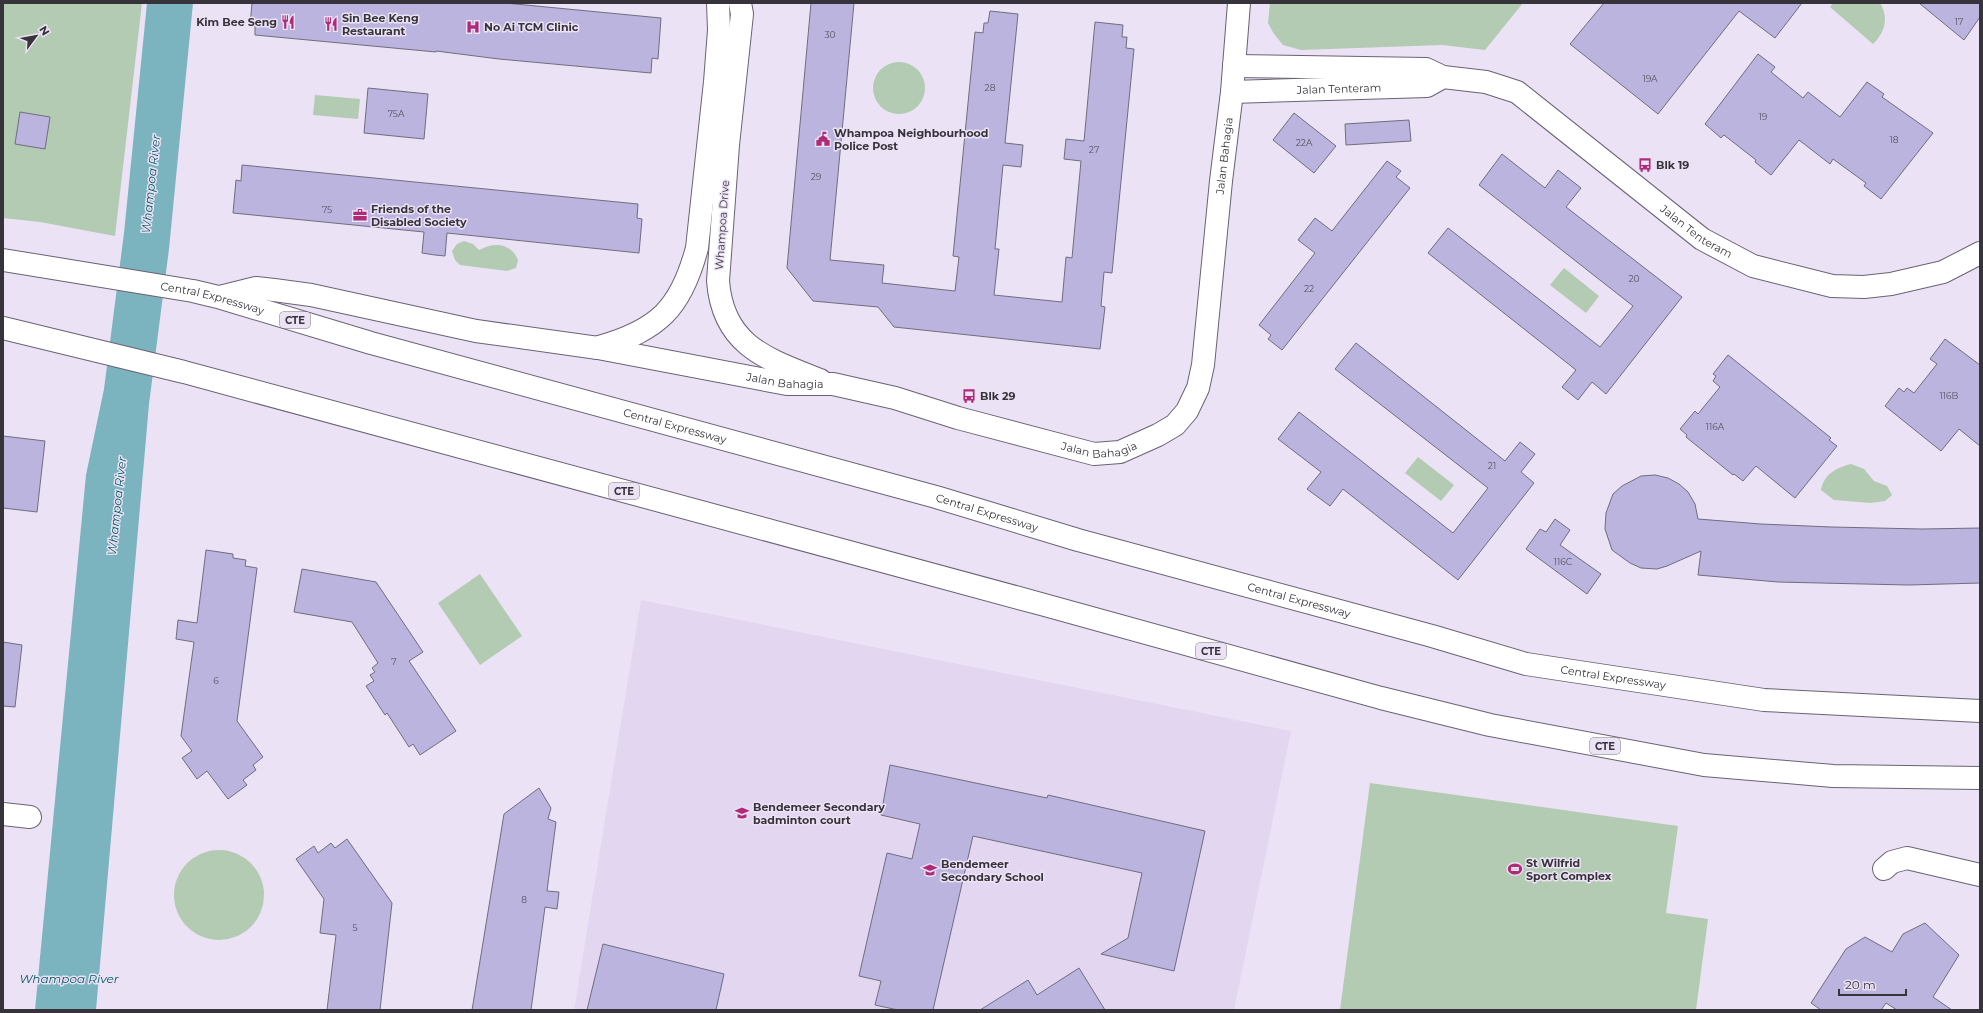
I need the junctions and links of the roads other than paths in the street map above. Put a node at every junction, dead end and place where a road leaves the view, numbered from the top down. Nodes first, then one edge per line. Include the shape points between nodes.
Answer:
1 (718, 3) edge
2 (740, 3) edge
3 (1239, 3) edge
4 (1234, 66) junction
5 (1443, 77) junction
6 (1232, 92) junction
7 (1980, 253) edge
8 (3, 260) edge
9 (218, 297) junction
10 (3, 328) edge
11 (598, 348) junction
12 (833, 384) junction
13 (1980, 711) edge
14 (1980, 778) edge
15 (3, 814) edge
16 (30, 817) dead end
17 (1884, 869) dead end
18 (1980, 875) edge

1 - 11 main road, Whampoa Drive via 715,82 697,248 690,274 682,291 652,325 635,335
2 - 12 main road, Whampoa Drive via 742,14 728,145 718,281 720,300 734,330 761,355
3 - 4 main road, Jalan Bahagia
4 - 5 main road, Jalan Tenteram via 1426,69
4 - 6 main road, Jalan Bahagia
5 - 6 main road, Jalan Tenteram via 1427,86
5 - 7 main road, Jalan Tenteram via 1486,82 1517,92 1702,239 1753,266 1832,286 1864,287 1891,284 1943,272
6 - 12 main road, Jalan Bahagia via 1203,365 1198,388 1187,411 1175,425 1120,452 1094,454 958,418 895,398
8 - 9 main road, Central Expressway / CTE
9 - 11 main road, Jalan Bahagia via 256,288 274,290 311,295 476,331
9 - 13 main road, Central Expressway / CTE via 371,343 936,497 1078,540 1526,664 1764,700
10 - 14 main road, CTE via 184,372 1381,698 1490,725 1704,765 1833,776
11 - 12 main road, Jalan Bahagia via 787,384
15 - 16 main road
17 - 18 main road via 1892,862 1907,858

